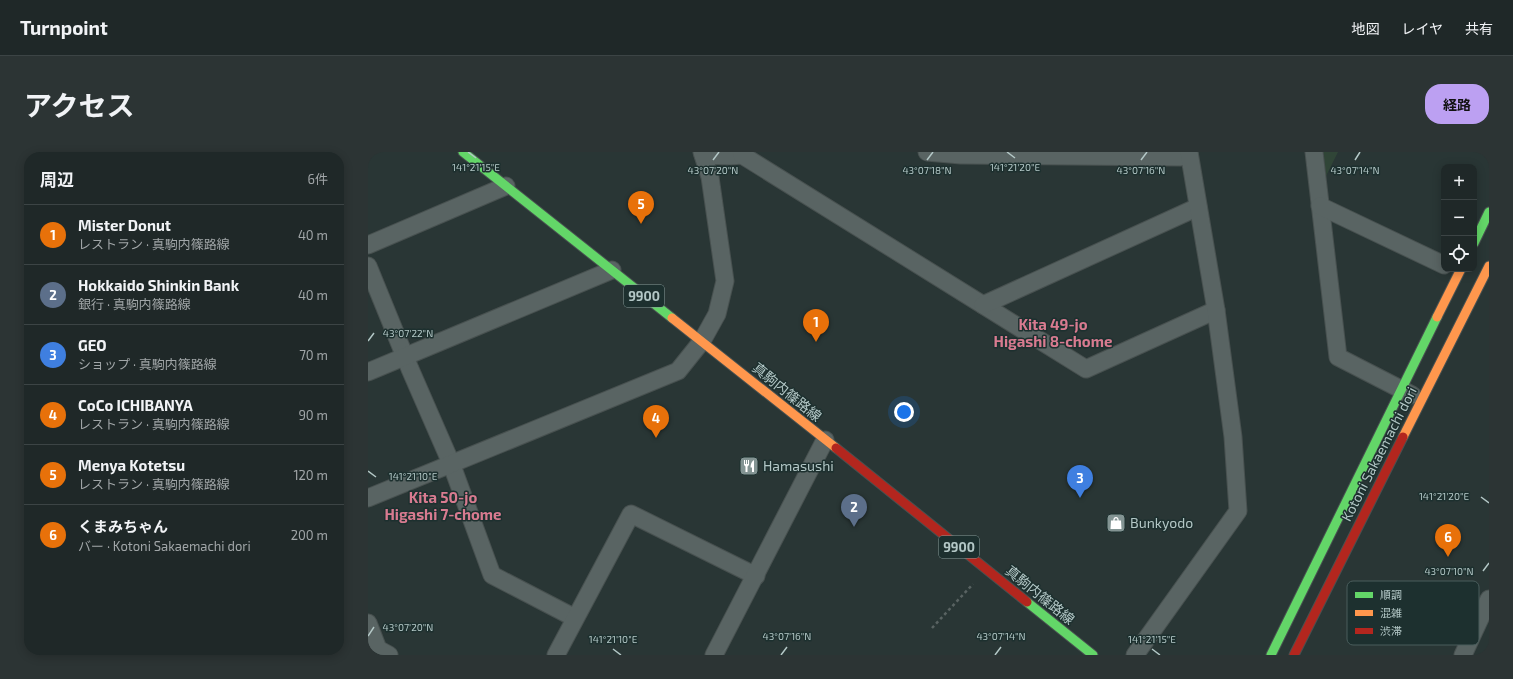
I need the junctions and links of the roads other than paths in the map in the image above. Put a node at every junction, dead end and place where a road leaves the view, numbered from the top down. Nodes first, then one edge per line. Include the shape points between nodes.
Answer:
1 (463, 152) edge
2 (927, 152) edge
3 (1314, 152) edge
4 (703, 153) edge
5 (743, 154) edge
6 (1189, 154) edge
7 (506, 186) junction
8 (1320, 206) junction
9 (1198, 207) junction
10 (1489, 212) edge
11 (1477, 237) edge
12 (368, 245) edge
13 (1441, 264) edge
14 (368, 266) edge
15 (1489, 266) edge
16 (612, 270) junction
17 (1456, 272) edge
18 (984, 305) junction
19 (1216, 310) junction
20 (702, 341) junction
21 (406, 357) junction
22 (368, 372) edge
23 (1402, 390) junction
24 (1422, 400) junction
25 (825, 440) junction
26 (451, 463) junction
27 (368, 498) edge
28 (756, 576) junction
29 (1489, 599) edge
30 (575, 618) junction
31 (1479, 621) edge
32 (368, 623) edge
33 (1468, 645) edge
34 (389, 655) edge
35 (556, 655) edge
36 (714, 655) edge
37 (1093, 655) edge
38 (1135, 655) edge
39 (1271, 655) edge
40 (1294, 655) edge
41 (1463, 655) edge

1 - 7 street, 真駒内篠路線 / 9900
2 - 6 street via 961,155 1180,157
3 - 8 street
4 - 5 street via 730,156
4 - 20 street via 710,177 725,281 717,314
5 - 18 street
6 - 9 street
7 - 12 street
7 - 16 street, 真駒内篠路線 / 9900
8 - 13 street
8 - 23 street via 1338,358
9 - 18 street
9 - 19 street
10 - 11 street
14 - 21 street
15 - 24 street, Kotoni Sakaemachi dori
16 - 20 street, 真駒内篠路線 / 9900
16 - 21 street
17 - 23 street, Kotoni Sakaemachi dori
18 - 19 street via 1086,369
19 - 38 street via 1232,437 1238,511
20 - 25 street, 真駒内篠路線 / 9900
20 - 26 street via 678,371
21 - 22 street
21 - 26 street
23 - 24 street
23 - 39 street, Kotoni Sakaemachi dori
24 - 40 street, Kotoni Sakaemachi dori
25 - 28 street
25 - 37 street, 真駒内篠路線 / 9900
26 - 27 street
26 - 30 street via 492,575
28 - 30 street via 631,514
28 - 36 street
29 - 31 street
30 - 35 street
32 - 34 street via 378,649
33 - 41 street

